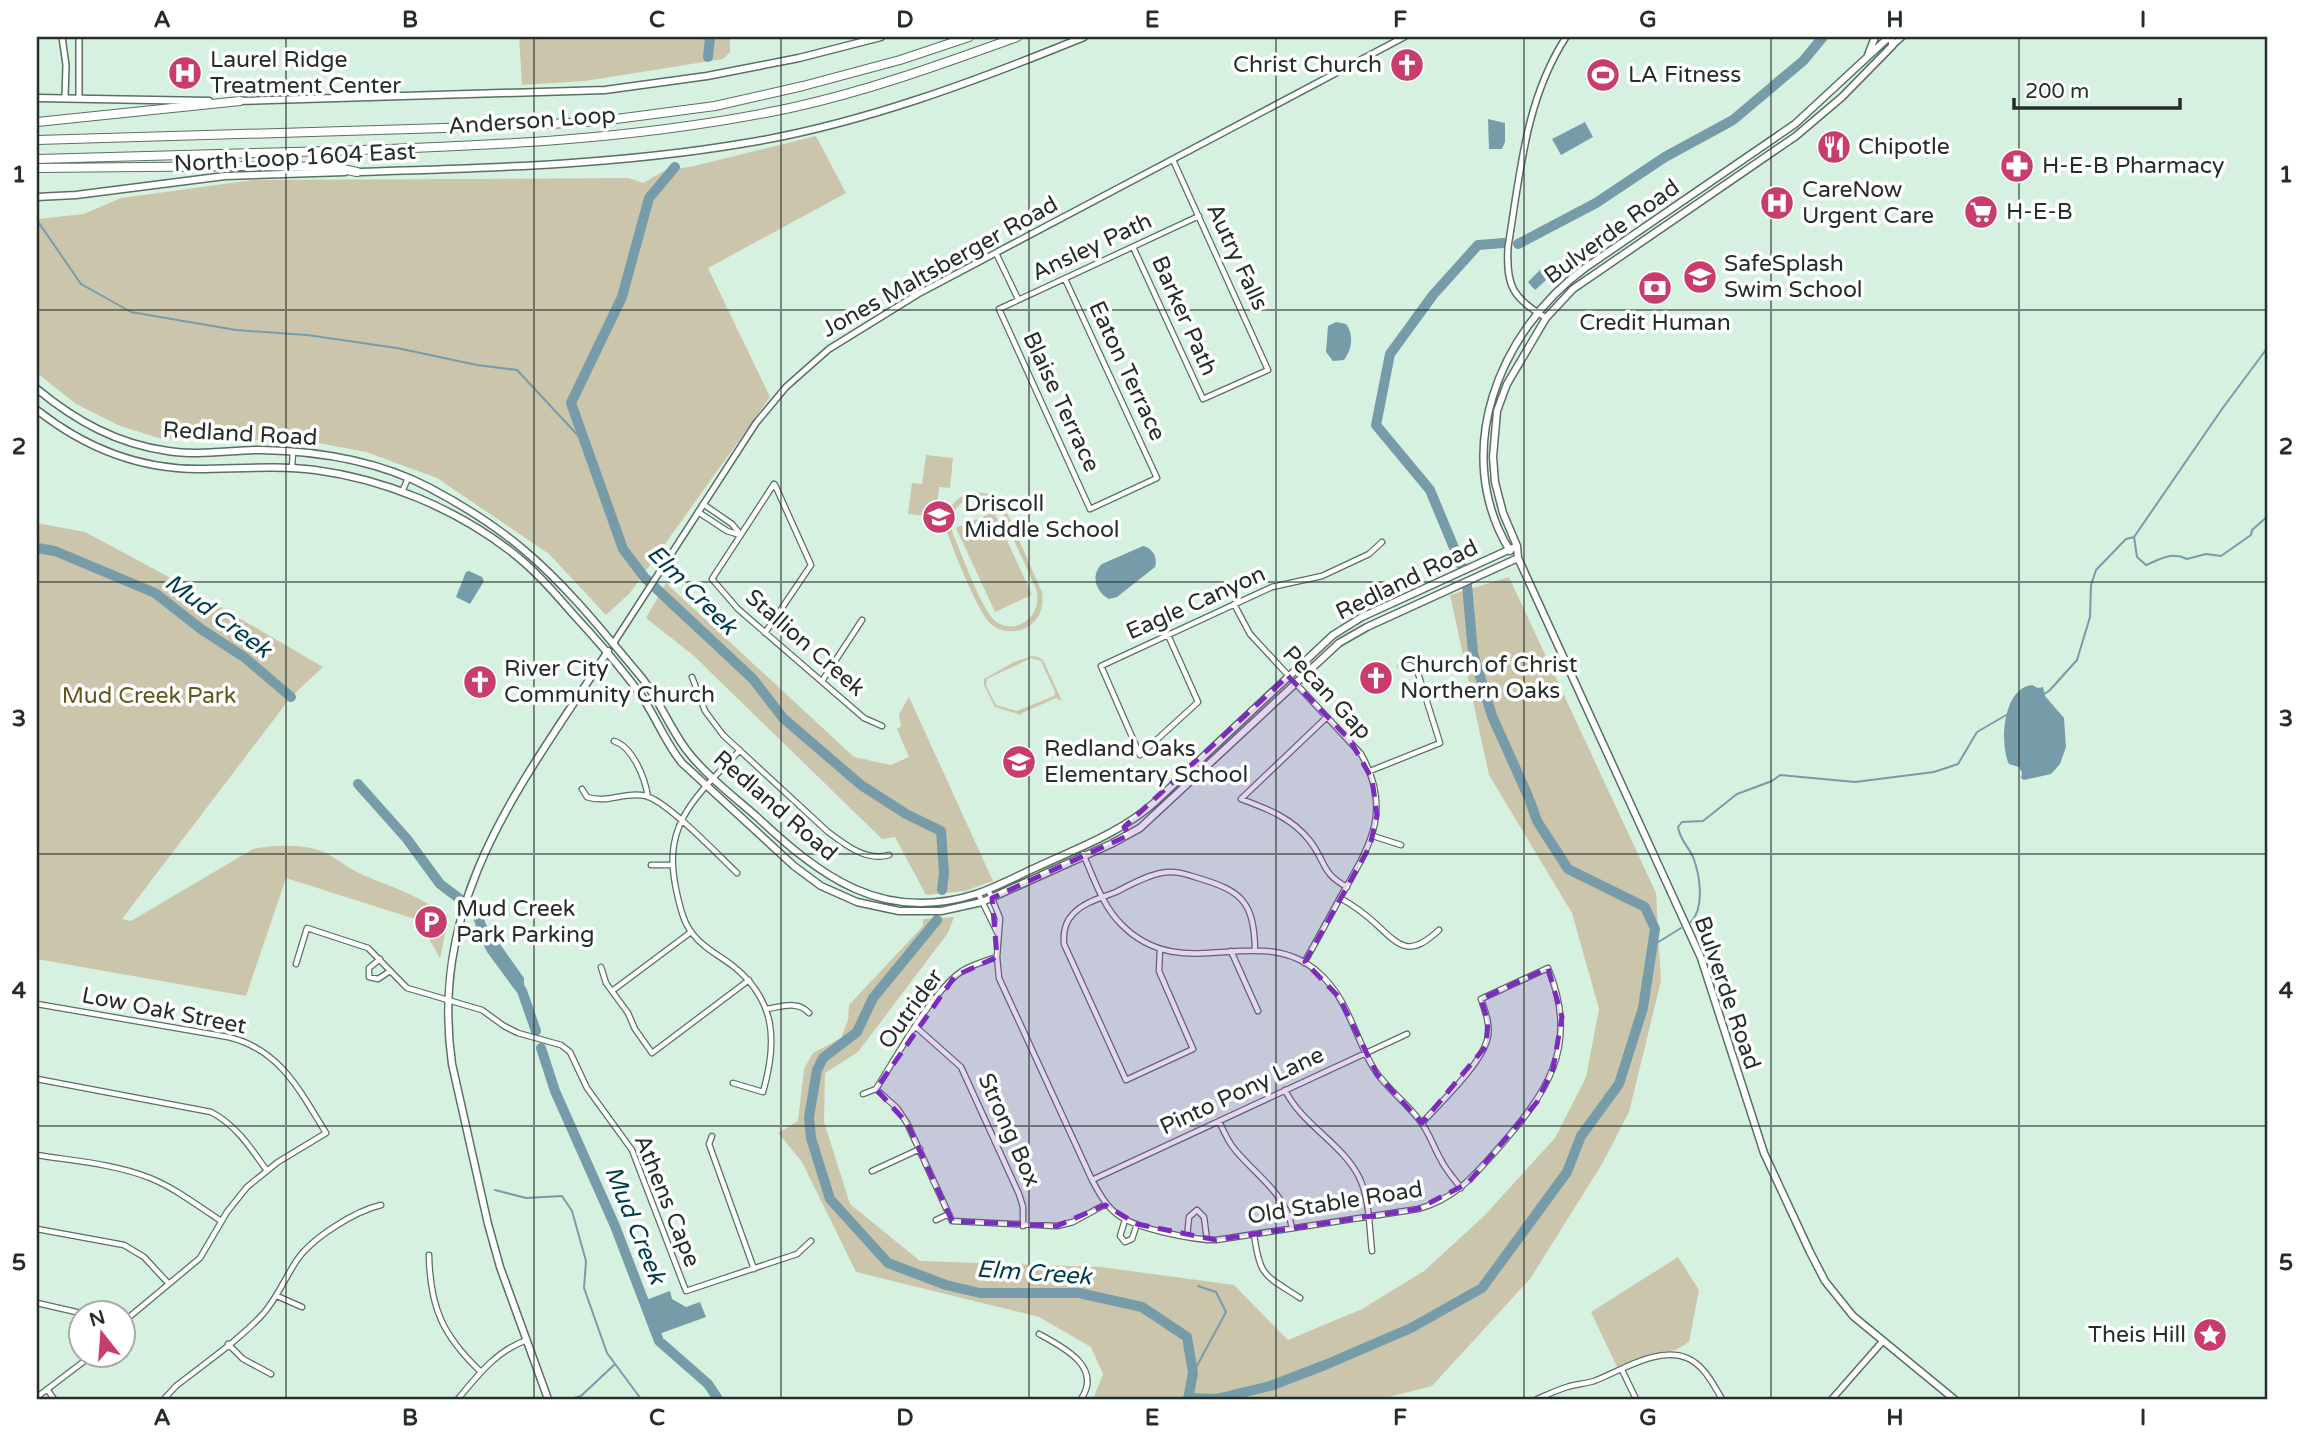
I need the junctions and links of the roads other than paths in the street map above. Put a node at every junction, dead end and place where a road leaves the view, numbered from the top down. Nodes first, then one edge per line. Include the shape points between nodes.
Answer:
1 (62, 37) edge
2 (79, 37) edge
3 (881, 37) edge
4 (969, 37) edge
5 (1017, 37) edge
6 (1084, 37) edge
7 (1404, 37) edge
8 (1566, 37) edge
9 (1875, 37) edge
10 (1902, 37) edge
11 (1887, 38) edge
12 (1892, 47) junction
13 (1866, 58) junction
14 (65, 97) junction
15 (79, 97) junction
16 (37, 98) edge
17 (240, 101) junction
18 (37, 122) edge
19 (37, 140) edge
20 (37, 159) edge
21 (1173, 160) junction
22 (37, 169) edge
23 (357, 172) junction
24 (37, 197) edge
25 (1673, 208) junction
26 (1199, 216) junction
27 (1679, 216) junction
28 (1133, 247) junction
29 (996, 253) junction
30 (1065, 279) junction
31 (1018, 299) junction
32 (999, 309) joint
33 (1537, 312) junction
34 (1546, 318) junction
35 (37, 389) edge
36 (47, 398) junction
37 (1203, 399) joint
38 (37, 409) edge
39 (166, 451) junction
40 (293, 452) junction
41 (162, 467) junction
42 (292, 468) junction
43 (408, 478) junction
44 (402, 492) junction
45 (703, 503) junction
46 (1090, 509) joint
47 (698, 512) junction
48 (741, 535) junction
49 (1382, 542) dead end
50 (1517, 546) junction
51 (1509, 550) junction
52 (1518, 558) junction
53 (1234, 604) junction
54 (862, 620) dead end
55 (765, 633) junction
56 (1168, 635) junction
57 (613, 644) junction
58 (607, 652) junction
59 (1401, 666) dead end
60 (1288, 676) junction
61 (692, 677) dead end
62 (822, 681) junction
63 (1296, 683) junction
64 (1327, 717) junction
65 (882, 726) dead end
66 (614, 741) dead end
67 (740, 751) junction
68 (691, 756) junction
69 (682, 764) junction
70 (1370, 771) junction
71 (715, 778) junction
72 (707, 786) junction
73 (582, 789) dead end
74 (648, 797) junction
75 (681, 821) junction
76 (1124, 827) junction
77 (1129, 835) junction
78 (1373, 836) junction
79 (1401, 845) dead end
80 (1080, 847) junction
81 (888, 855) dead end
82 (1084, 856) junction
83 (671, 864) junction
84 (651, 866) dead end
85 (814, 868) junction
86 (737, 873) dead end
87 (808, 876) junction
88 (1347, 887) junction
89 (988, 889) junction
90 (860, 891) junction
91 (978, 893) junction
92 (1102, 897) junction
93 (992, 898) junction
94 (1340, 898) junction
95 (856, 902) junction
96 (982, 902) junction
97 (1439, 930) dead end
98 (691, 932) junction
99 (999, 935) junction
100 (1160, 949) junction
101 (1255, 950) junction
102 (1231, 951) junction
103 (997, 957) junction
104 (380, 959) junction
105 (1304, 962) junction
106 (296, 964) dead end
107 (601, 967) dead end
108 (390, 971) junction
109 (749, 980) junction
110 (612, 991) junction
111 (449, 998) junction
112 (1009, 999) junction
113 (37, 1003) edge
114 (999, 1003) dead end
115 (766, 1009) junction
116 (1258, 1011) dead end
117 (809, 1013) dead end
118 (916, 1027) junction
119 (1407, 1034) dead end
120 (1366, 1053) junction
121 (37, 1079) edge
122 (733, 1083) dead end
123 (876, 1090) junction
124 (1285, 1090) junction
125 (863, 1094) dead end
126 (1219, 1121) junction
127 (1422, 1123) junction
128 (712, 1136) dead end
129 (920, 1149) junction
130 (37, 1155) edge
131 (267, 1171) junction
132 (872, 1171) dead end
133 (1092, 1180) junction
134 (1461, 1188) junction
135 (1107, 1204) junction
136 (381, 1205) dead end
137 (948, 1214) junction
138 (1368, 1217) junction
139 (936, 1220) dead end
140 (1125, 1220) junction
141 (221, 1221) junction
142 (1137, 1224) junction
143 (1023, 1226) junction
144 (1292, 1228) junction
145 (37, 1229) edge
146 (1254, 1234) junction
147 (1186, 1237) junction
148 (1207, 1240) junction
149 (811, 1241) dead end
150 (1372, 1251) dead end
151 (429, 1255) dead end
152 (754, 1269) junction
153 (169, 1284) junction
154 (277, 1296) junction
155 (1300, 1298) dead end
156 (37, 1303) edge
157 (302, 1307) dead end
158 (66, 1310) edge
159 (136, 1311) edge
160 (1039, 1334) dead end
161 (527, 1340) junction
162 (1882, 1342) junction
163 (228, 1344) junction
164 (72, 1370) edge
165 (1622, 1370) junction
166 (481, 1372) junction
167 (271, 1374) dead end
168 (47, 1389) junction
169 (1552, 1393) junction
170 (37, 1396) edge
171 (168, 1398) edge
172 (54, 1399) edge
173 (458, 1399) edge
174 (548, 1399) edge
175 (1081, 1399) edge
176 (1536, 1399) edge
177 (1555, 1399) edge
178 (1636, 1399) edge
179 (1722, 1399) edge
180 (1832, 1399) edge
181 (1954, 1399) edge

1 - 14 street
2 - 15 street
3 - 17 main road via 707,76 605,90
4 - 19 highway, Anderson Loop via 803,86 715,106 601,121
5 - 20 highway, Anderson Loop via 878,86 791,108 586,139 498,146
6 - 23 main road, North Loop 1604 East via 947,90 831,125 748,143 551,166
7 - 21 street, Jones Maltsberger Road
8 - 33 street via 1544,77 1528,127 1508,247 1512,291
9 - 13 main road
10 - 12 street
11 - 12 main road, Bulverde Road
11 - 13 main road, Bulverde Road
12 - 27 main road, Bulverde Road via 1797,136
13 - 25 main road, Bulverde Road via 1795,124
14 - 15 main road
14 - 16 main road
15 - 17 main road
17 - 18 highway
21 - 26 street, Autry Falls
21 - 29 street, Jones Maltsberger Road
22 - 23 highway via 250,166 333,167
23 - 24 main road, North Loop 1604 East via 225,176
25 - 27 main road
25 - 33 main road, Bulverde Road via 1564,283
26 - 28 street, Ansley Path
26 - 37 street, Autry Falls via 1268,370
27 - 34 main road, Bulverde Road via 1573,289
28 - 30 street, Ansley Path
28 - 37 street, Barker Path
29 - 31 street
29 - 45 street, Jones Maltsberger Road via 865,325 814,360 769,405
30 - 31 street, Ansley Path
30 - 46 street, Eaton Terrace via 1157,478
31 - 32 street, Ansley Path
32 - 46 street, Blaise Terrace
33 - 34 street
33 - 51 main road, Bulverde Road via 1507,361 1485,418 1482,448 1488,499
34 - 50 main road, Bulverde Road via 1507,384 1497,411 1495,482
35 - 36 main road, Redland Road
36 - 38 main road
36 - 39 main road, Redland Road via 99,431
38 - 41 main road, Redland Road via 96,448
39 - 40 main road, Redland Road
39 - 41 main road
40 - 42 street
40 - 43 main road, Redland Road via 341,458
41 - 42 main road, Redland Road
42 - 44 main road, Redland Road via 343,475
43 - 44 street
43 - 57 main road, Redland Road via 455,502 515,543 561,585
44 - 58 main road, Redland Road via 471,525 511,551
45 - 47 street, Jones Maltsberger Road
45 - 48 street
47 - 48 street
47 - 57 street, Jones Maltsberger Road
48 - 55 street, Stallion Creek via 712,579
48 - 55 street via 774,484 811,565
49 - 53 street, Eagle Canyon via 1369,554 1322,576 1278,585
50 - 51 main road, Redland Road
50 - 52 main road, Bulverde Road
51 - 52 main road, Bulverde Road
51 - 60 main road, Redland Road via 1351,623
52 - 63 main road, Redland Road via 1356,632
52 - 162 main road, Bulverde Road via 1701,958 1757,1135 1802,1236 1834,1294
53 - 56 street, Eagle Canyon
53 - 60 street, Pecan Gap via 1250,634
54 - 62 street
55 - 62 street, Stallion Creek
56 - 56 street, Eagle Canyon via 1198,702 1140,755 1101,666
57 - 58 main road, Jones Maltsberger Road
57 - 68 main road, Redland Road via 654,695
58 - 69 main road, Redland Road via 646,702
58 - 111 main road, Jones Maltsberger Road via 498,823 459,925
59 - 70 street via 1417,670 1440,743
60 - 63 street, Pecan Gap
60 - 76 main road, Redland Road
61 - 67 street via 710,719
62 - 65 street, Stallion Creek via 864,718
63 - 64 street, Pecan Gap
63 - 77 main road, Redland Road via 1161,811
64 - 70 street, Pecan Gap via 1350,740
64 - 88 street via 1241,799 1276,812 1293,825 1314,848 1328,874
66 - 74 street via 628,749
67 - 71 street
67 - 81 street via 844,844 873,858
68 - 69 street
68 - 71 main road, Redland Road
69 - 72 main road, Redland Road
70 - 78 street, Pecan Gap via 1377,804
71 - 72 street
71 - 85 main road, Redland Road
72 - 75 street
72 - 87 main road, Redland Road
73 - 74 street via 587,797 604,801 634,794
74 - 75 street
75 - 83 street
75 - 86 street
76 - 77 street
76 - 80 main road, Redland Road
77 - 82 main road, Redland Road
78 - 79 street
78 - 88 street, Pecan Gap
80 - 82 street
80 - 89 main road, Redland Road
82 - 92 street
82 - 93 main road, Redland Road
83 - 84 street
83 - 98 street via 682,915
85 - 87 street
85 - 90 main road, Redland Road
87 - 95 main road, Redland Road
88 - 94 street, Pecan Gap
89 - 91 main road, Redland Road
89 - 93 street, Old Stable Road
90 - 91 main road, Redland Road via 918,902
90 - 95 street
91 - 96 street
92 - 100 street via 1121,924
92 - 100 street via 1073,914 1063,937 1126,1080 1193,1049 1159,971
92 - 101 street via 1171,871 1226,886 1248,910
93 - 96 main road, Redland Road
93 - 99 street, Old Stable Road via 1000,918
94 - 97 street via 1396,943 1416,946
94 - 105 street, Pecan Gap
95 - 96 main road, Redland Road via 926,912
96 - 99 street
98 - 109 street
98 - 110 street
99 - 103 street, Old Stable Road
100 - 102 street via 1197,955
101 - 102 street
101 - 105 street
102 - 116 street
103 - 112 street, Old Stable Road via 999,978
103 - 118 street, Outrider via 956,976
104 - 106 street via 368,947 307,928
104 - 108 street
104 - 108 street via 369,968 369,977 377,979
105 - 120 street via 1333,988
107 - 110 street
108 - 111 street via 407,988
109 - 110 street via 652,1053
109 - 115 street
111 - 152 street, Athens Cape via 482,1010 518,1033 570,1052 587,1088 632,1150 686,1291
111 - 161 main road, Jones Maltsberger Road via 449,1045 456,1089 500,1267
112 - 114 street
112 - 133 street, Old Stable Road
113 - 131 street, Low Oak Street via 228,1037 265,1052 288,1073 326,1133
115 - 117 street via 793,1005
115 - 122 street via 772,1044 763,1092
118 - 123 street, Outrider
118 - 143 street, Strong Box via 961,1067 1019,1194
119 - 120 street, Pinto Pony Lane
120 - 124 street, Pinto Pony Lane
120 - 127 street via 1377,1073
121 - 131 street via 211,1112 244,1139
123 - 125 street
123 - 129 street via 902,1114
124 - 126 street, Pinto Pony Lane
124 - 138 street via 1294,1107 1356,1171
126 - 133 street, Pinto Pony Lane
126 - 144 street via 1233,1148 1280,1198
127 - 134 street
127 - 134 street, Old Stable Road via 1486,1046 1488,1023 1481,999 1548,968 1562,1017 1553,1069 1524,1119
128 - 152 street via 709,1144
129 - 132 street
129 - 137 street
130 - 141 street via 134,1172 166,1186
131 - 141 street via 235,1200
133 - 135 street, Old Stable Road
134 - 138 street, Old Stable Road via 1427,1207
135 - 140 street, Old Stable Road
135 - 143 street via 1063,1225
136 - 154 street via 362,1211 313,1242 296,1260
137 - 139 street
137 - 143 street via 952,1222
138 - 144 street, Old Stable Road
138 - 150 street
140 - 142 street, Old Stable Road
140 - 142 street, Old Stable Road via 1119,1236 1125,1242 1132,1239
141 - 153 street via 200,1258
142 - 147 street, Old Stable Road
144 - 146 street, Old Stable Road
145 - 153 street via 124,1245 144,1257
146 - 148 street, Old Stable Road
146 - 155 street via 1261,1270
147 - 148 street, Old Stable Road
147 - 148 street via 1189,1217 1197,1210 1204,1217
149 - 152 street, Athens Cape via 797,1254
151 - 166 street via 441,1324 461,1354
153 - 159 street
154 - 157 street
154 - 163 street
156 - 158 street
160 - 175 street via 1075,1356 1084,1369 1087,1383
161 - 166 street via 511,1346
161 - 174 main road, Jones Maltsberger Road
162 - 180 street
162 - 181 main road, Bulverde Road
163 - 167 street via 243,1359
163 - 171 street
164 - 168 street
165 - 169 street
165 - 178 street
165 - 179 street via 1661,1356 1677,1356 1703,1370
166 - 173 street
168 - 170 street
168 - 172 street
169 - 176 street
169 - 177 street

